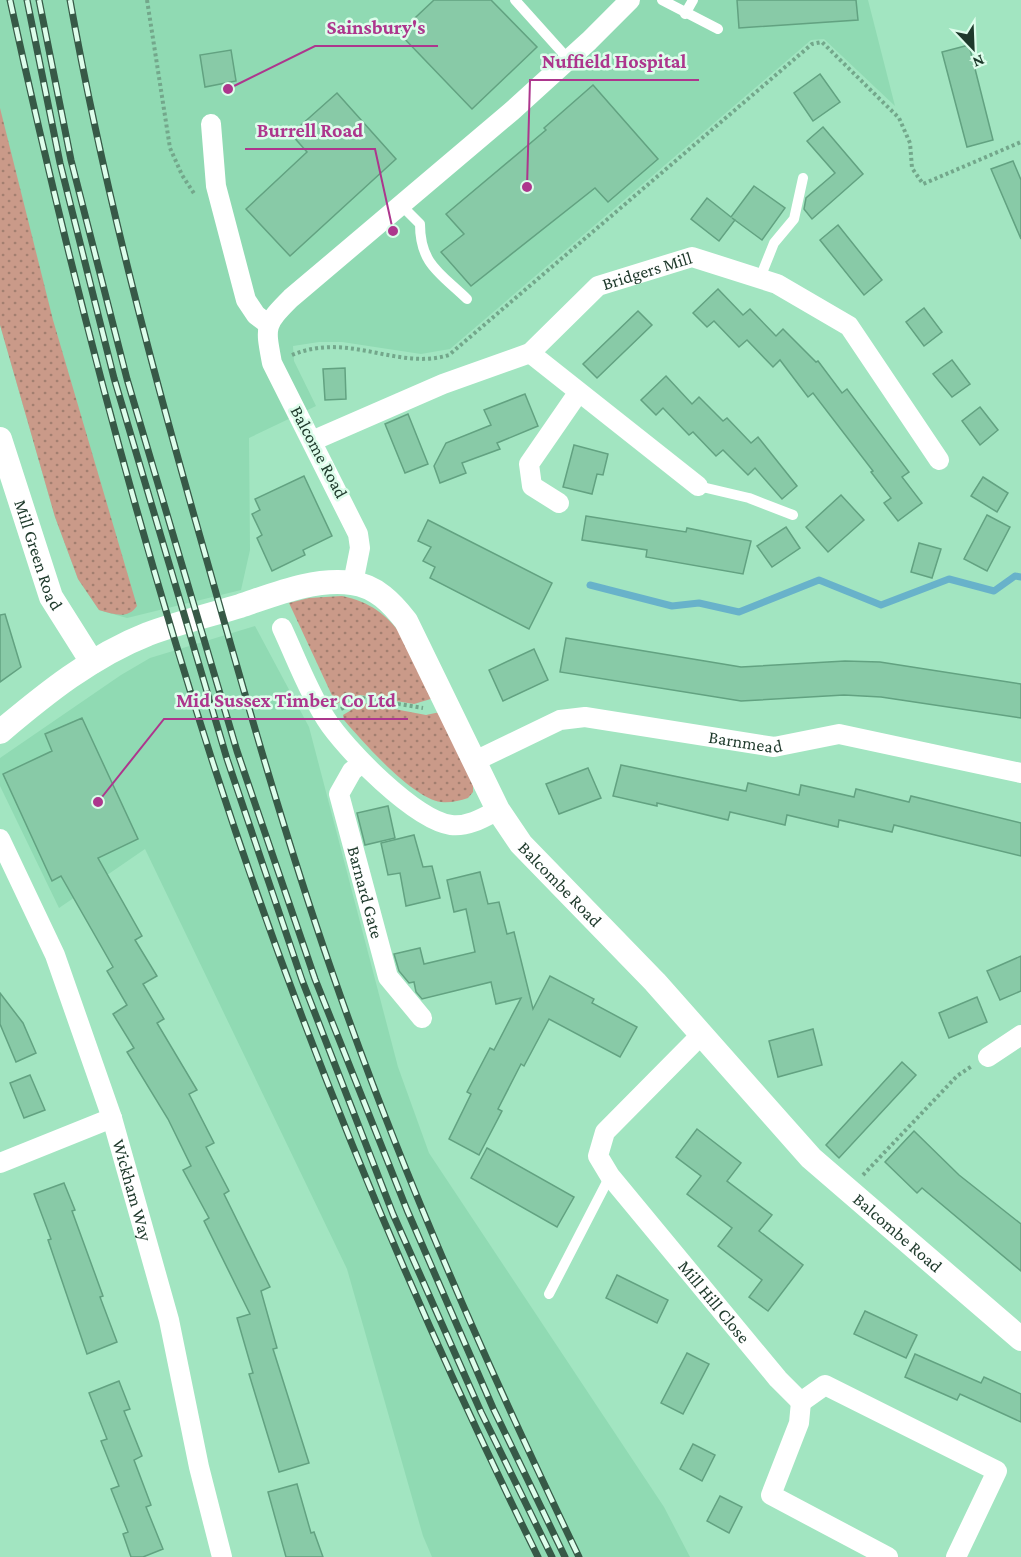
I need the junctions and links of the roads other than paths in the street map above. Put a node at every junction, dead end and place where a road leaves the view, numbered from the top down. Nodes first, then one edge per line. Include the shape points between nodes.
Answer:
1 (515, 0) edge
2 (630, 0) edge
3 (662, 0) edge
4 (693, 0) edge
5 (686, 14) junction
6 (718, 29) dead end
7 (569, 60) junction
8 (211, 124) dead end
9 (803, 178) dead end
10 (401, 205) junction
11 (760, 278) junction
12 (467, 299) dead end
13 (268, 324) junction
14 (530, 353) junction
15 (578, 393) junction
16 (0, 439) edge
17 (312, 441) junction
18 (939, 460) dead end
19 (698, 486) joint
20 (559, 503) dead end
21 (793, 515) dead end
22 (353, 583) junction
23 (282, 628) dead end
24 (92, 662) junction
25 (0, 732) edge
26 (475, 761) junction
27 (362, 763) junction
28 (1021, 773) edge
29 (498, 810) junction
30 (0, 839) edge
31 (422, 1018) dead end
32 (701, 1035) junction
33 (1021, 1035) edge
34 (988, 1057) road end
35 (112, 1118) junction
36 (0, 1163) edge
37 (610, 1176) junction
38 (549, 1294) dead end
39 (1021, 1339) edge
40 (801, 1402) junction
41 (222, 1557) edge
42 (888, 1557) edge
43 (956, 1557) edge

1 - 7 lane
2 - 7 street
3 - 5 lane
4 - 5 lane
5 - 6 lane
7 - 10 street
8 - 13 street via 216,186 246,300
9 - 11 lane via 794,219 774,243
10 - 12 lane via 420,224 420,243 426,259
10 - 13 street via 291,298
11 - 14 street, Bridgers Mill via 692,257 598,286
11 - 18 street, Bridgers Mill via 849,326
13 - 17 street, Balcome Road via 272,363
14 - 15 street
14 - 17 street, Bridgers Mill via 443,384
15 - 19 street
15 - 20 street via 529,464 532,486
16 - 24 street, Mill Green Road via 51,597
17 - 22 street, Balcome Road via 358,534 360,548
19 - 21 lane via 749,498
22 - 24 street, Balcombe Road via 310,585 280,592 148,634
22 - 26 street, Balcombe Road via 392,603 406,621
23 - 27 street via 325,718
24 - 25 street, Balcombe Road
26 - 28 street, Barnmead via 560,720 585,717 774,747 839,734
26 - 29 street, Balcombe Road
27 - 29 street via 435,820 450,825 468,824
27 - 31 street, Barnard Gate via 352,771 339,794 388,977
29 - 32 street, Balcombe Road via 544,870 655,982
30 - 35 street, Wickham Way via 55,955
32 - 37 street, Mill Hill Close via 605,1132 598,1156
32 - 39 street, Balcombe Road via 784,1130 848,1191
33 - 34 street
35 - 36 street
35 - 41 street, Wickham Way via 170,1320 199,1467
37 - 38 lane
37 - 40 street, Mill Hill Close
40 - 42 street via 799,1423 771,1495
40 - 43 street via 825,1385 997,1471

